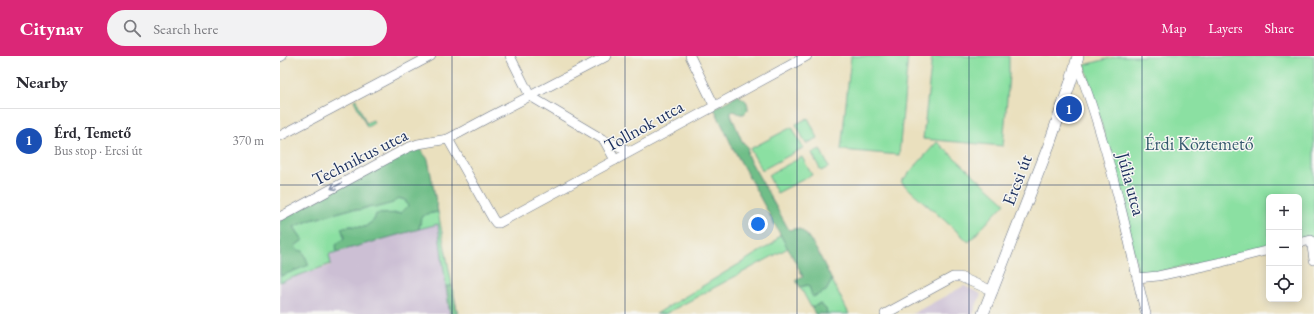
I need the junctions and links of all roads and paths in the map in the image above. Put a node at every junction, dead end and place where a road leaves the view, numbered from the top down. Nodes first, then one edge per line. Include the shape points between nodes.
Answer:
1 (430, 56) edge
2 (510, 56) edge
3 (607, 56) edge
4 (690, 56) edge
5 (806, 56) edge
6 (1078, 60) edge
7 (530, 96) junction
8 (714, 105) junction
9 (280, 136) edge
10 (448, 139) junction
11 (604, 140) junction
12 (630, 151) junction
13 (615, 160) junction
14 (280, 217) edge
15 (1302, 242) edge
16 (1266, 251) edge
17 (1314, 260) edge
18 (1137, 278) junction
19 (993, 291) junction
20 (885, 314) edge
21 (983, 314) edge
22 (1146, 314) edge

1 - 9 street
2 - 7 street
3 - 7 street, Technikus utca
4 - 8 street
5 - 8 street, Tollnok utca
6 - 18 street, Júlia utca via 1124,218
6 - 19 main road, Ercsi út via 1049,145
7 - 10 street, Technikus utca
7 - 11 street
8 - 12 street, Tollnok utca
10 - 13 street, Tollnok utca via 496,222
10 -> 14 street, Technikus utca via 407,148
11 - 12 street
11 - 13 street
12 - 13 street, Tollnok utca
15 - 17 street via 1311,240
16 - 18 street via 1158,276
18 - 22 street, Júlia utca
19 - 20 street via 960,277 953,277
19 - 21 main road, Ercsi út

